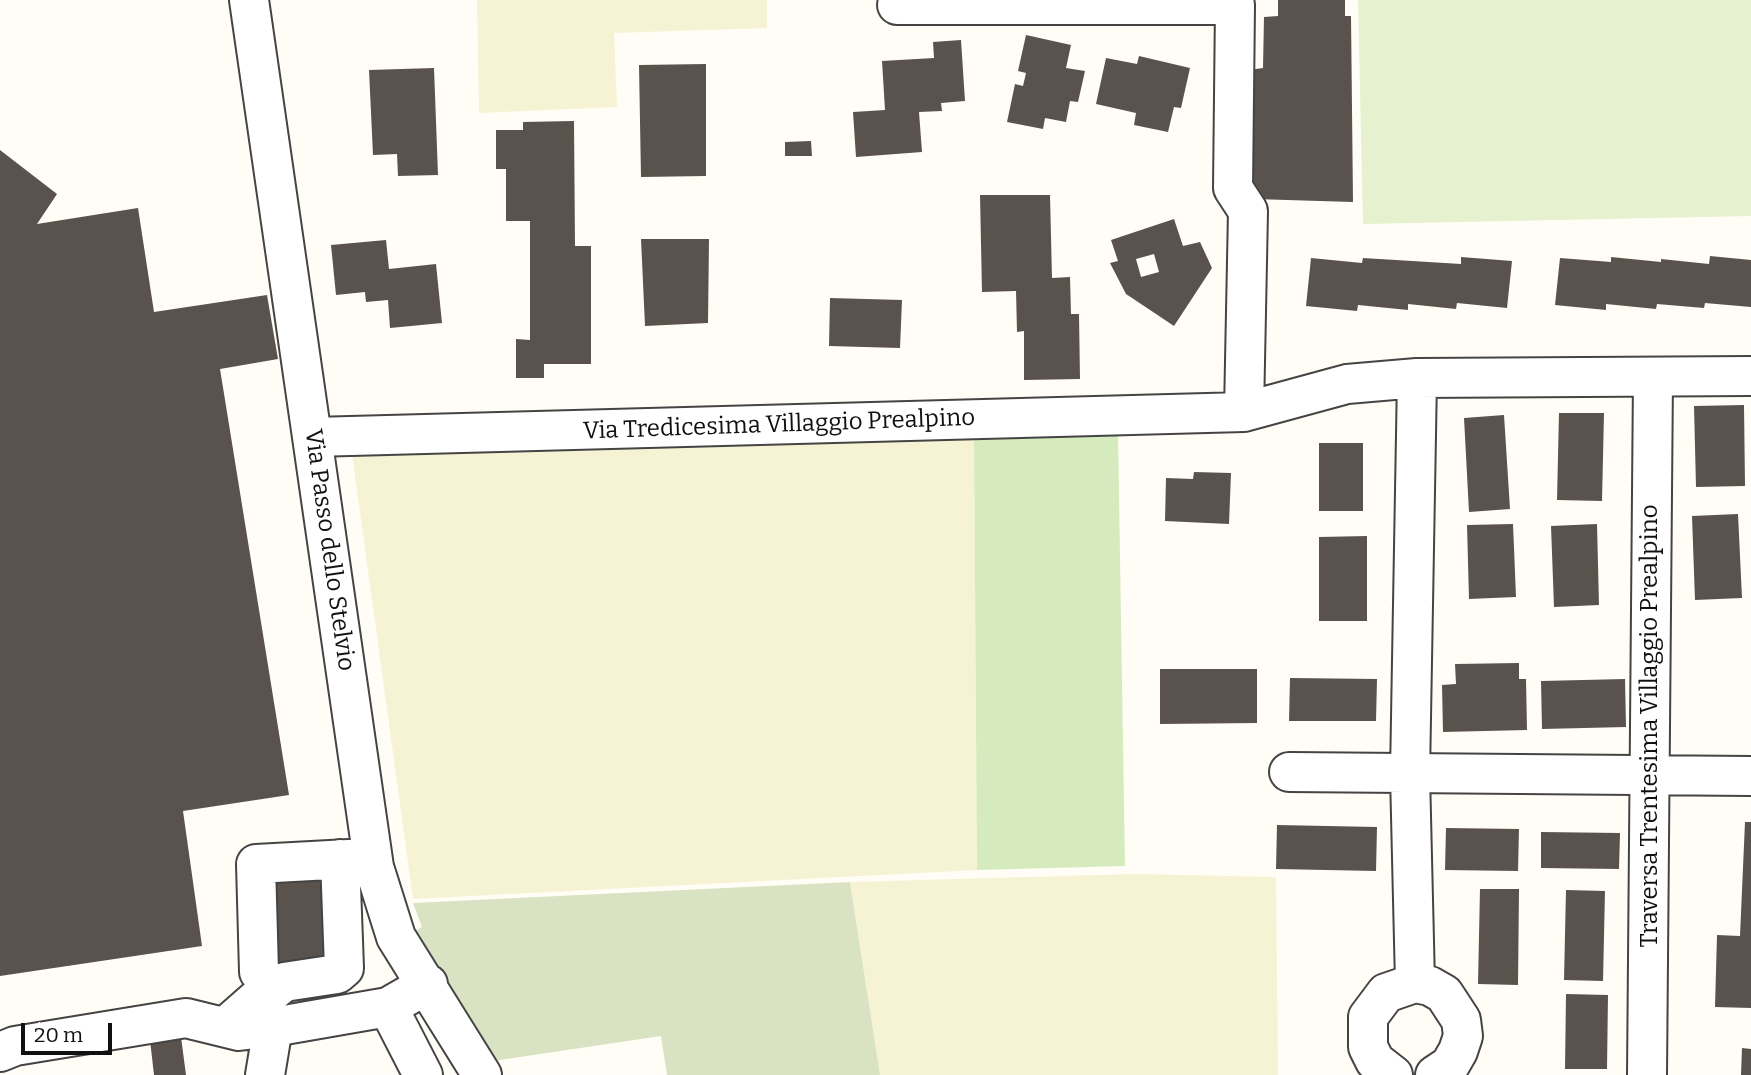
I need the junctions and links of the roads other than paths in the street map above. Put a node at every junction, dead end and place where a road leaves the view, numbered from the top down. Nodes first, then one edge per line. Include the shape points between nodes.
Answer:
1 (250, 0) edge
2 (897, 5) dead end
3 (1751, 376) edge
4 (1653, 377) junction
5 (1417, 378) junction
6 (1244, 412) junction
7 (313, 437) junction
8 (1289, 772) dead end
9 (1410, 774) junction
10 (1648, 774) junction
11 (1751, 776) edge
12 (356, 859) junction
13 (259, 972) dead end
14 (428, 984) junction
15 (1415, 984) junction
16 (388, 1007) junction
17 (225, 1027) junction
18 (273, 1027) junction
19 (0, 1052) edge
20 (1450, 1072) edge
21 (265, 1075) edge
22 (424, 1075) edge
23 (482, 1075) edge
24 (1393, 1075) edge
25 (1647, 1075) edge

1 - 7 street, Via Passo dello Stelvio
2 - 6 street via 1235,5 1233,188 1248,211
3 - 4 street, Via Tredicesima Villaggio Prealpino
4 - 5 street, Via Tredicesima Villaggio Prealpino
4 - 10 street, Traversa Trentesima Villaggio Prealpino
5 - 6 street, Via Tredicesima Villaggio Prealpino via 1347,384
5 - 9 street
6 - 7 street, Via Tredicesima Villaggio Prealpino
7 - 12 street, Via Passo dello Stelvio
8 - 9 street
9 - 10 street
9 - 15 street
10 - 11 street
10 - 25 street, Traversa Trentesima Villaggio Prealpino
12 - 13 street via 256,864
12 - 14 street, Via Passo dello Stelvio via 396,937
12 - 17 street via 344,968 337,974 284,982
14 - 16 street
14 - 23 street, Via Passo dello Stelvio
15 - 20 street via 1444,994 1461,1020 1462,1036
15 - 24 street via 1386,993 1368,1017 1368,1047 1375,1061
16 - 18 street
16 - 22 street
17 - 18 street via 239,1031
17 - 19 street via 187,1018
18 - 21 street

